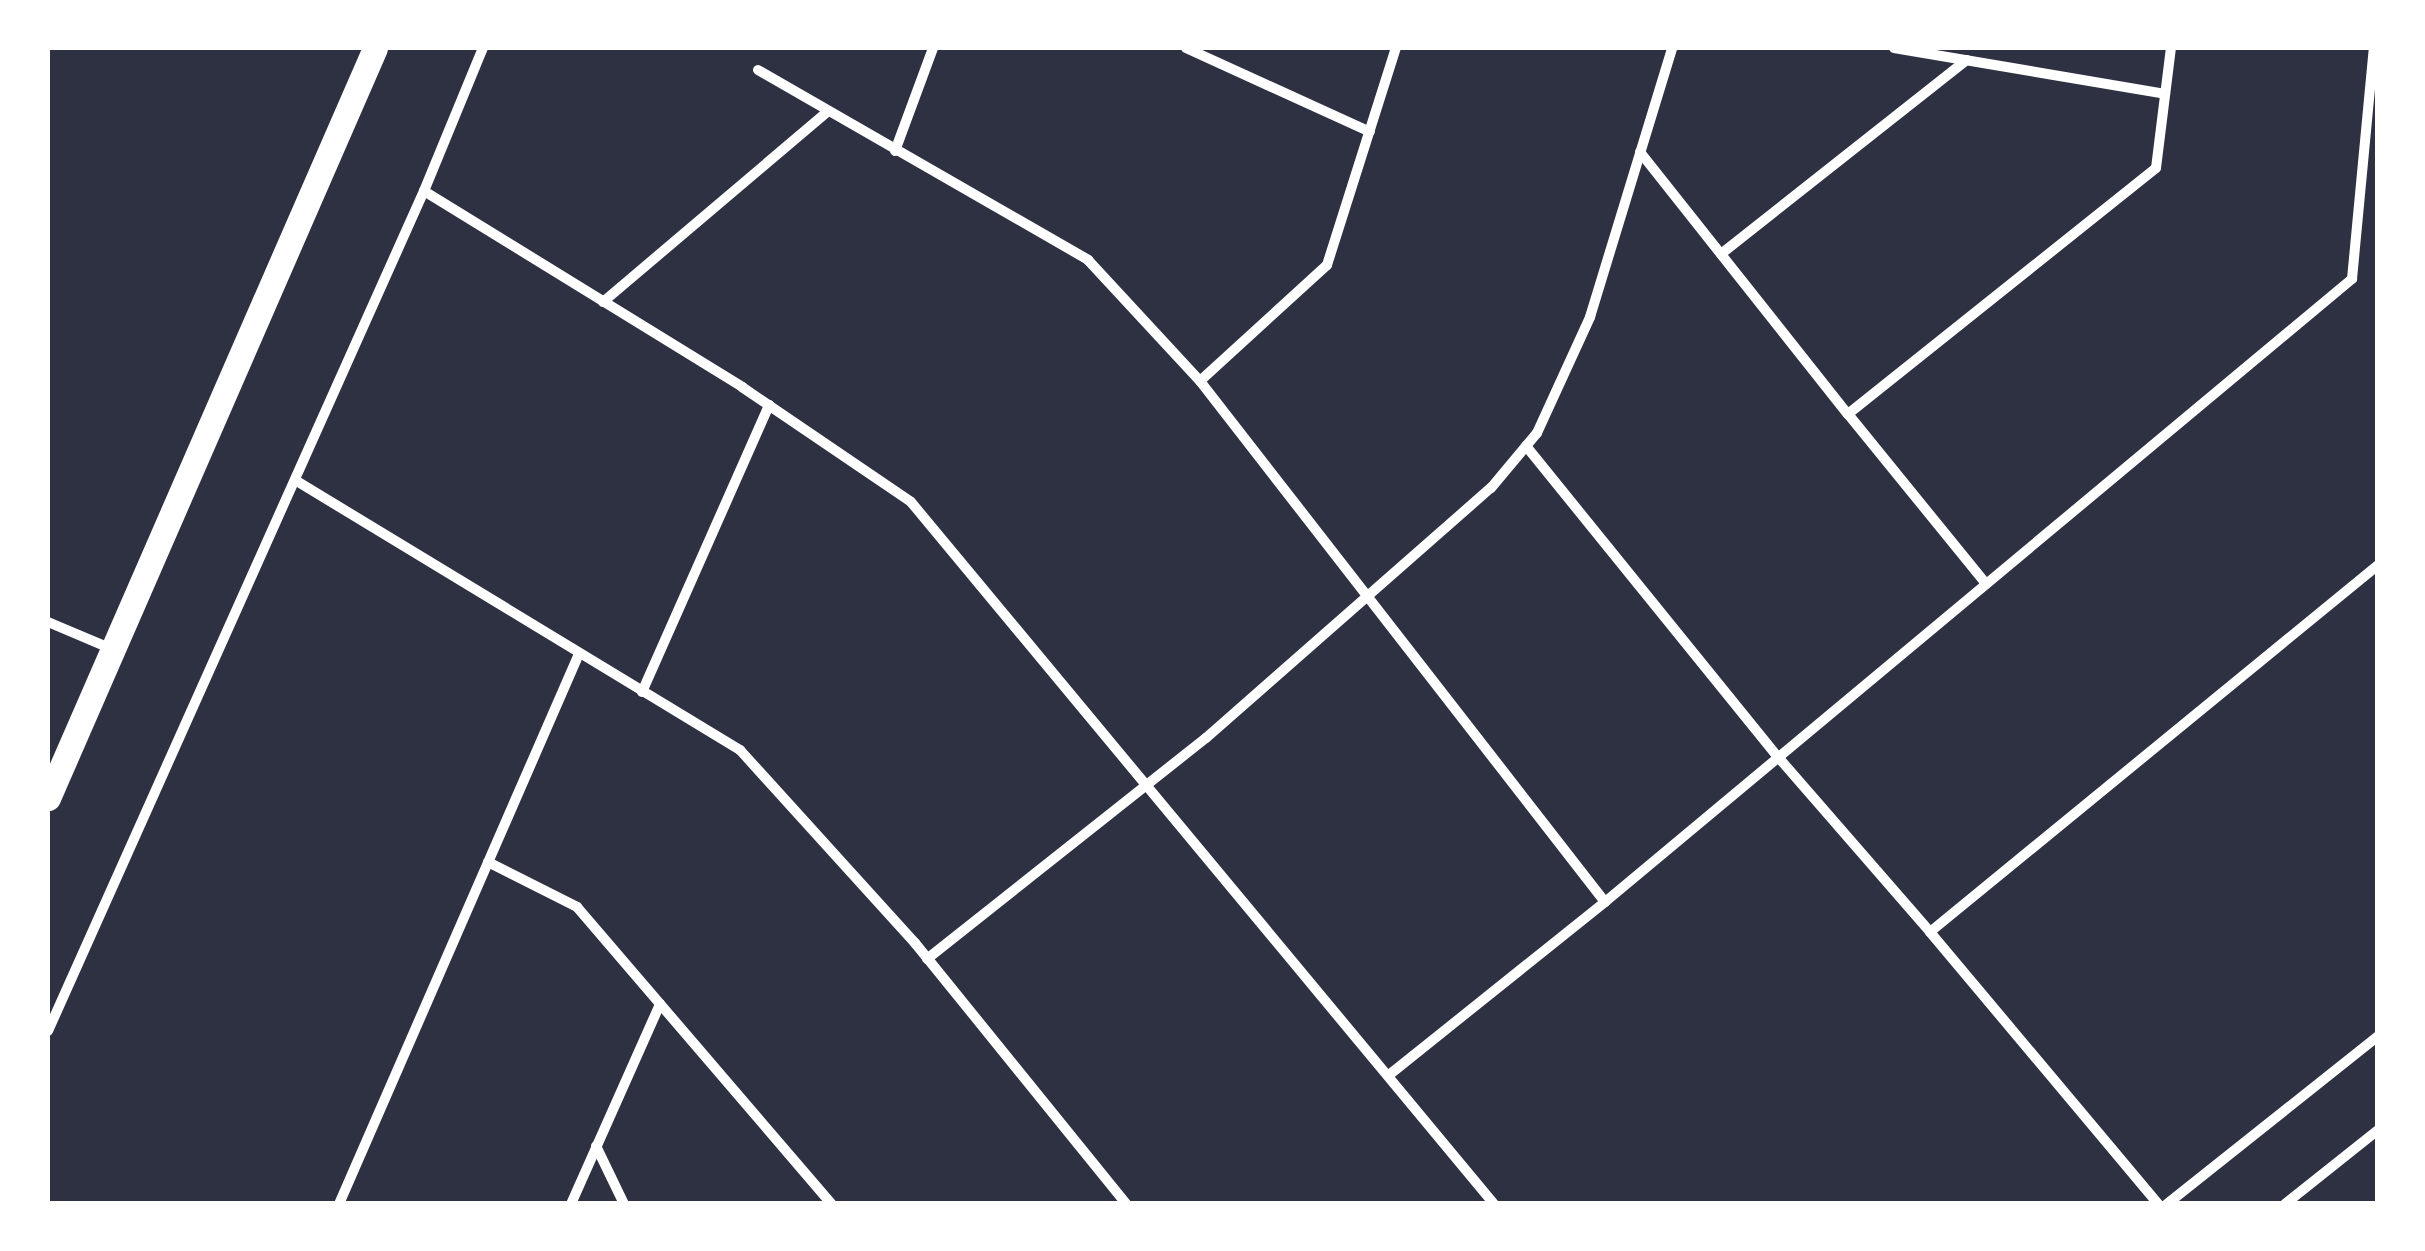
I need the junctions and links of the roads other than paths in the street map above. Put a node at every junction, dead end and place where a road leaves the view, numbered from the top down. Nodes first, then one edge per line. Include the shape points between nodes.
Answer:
1 (374, 48) edge
2 (483, 48) edge
3 (933, 48) edge
4 (1186, 48) edge
5 (1396, 48) edge
6 (1672, 48) edge
7 (1894, 48) edge
8 (2170, 48) edge
9 (2374, 48) edge
10 (1966, 60) junction
11 (758, 70) dead end
12 (2165, 94) junction
13 (826, 112) junction
14 (1370, 132) junction
15 (895, 151) junction
16 (1640, 152) junction
17 (424, 191) junction
18 (1721, 254) junction
19 (604, 302) junction
20 (1200, 382) junction
21 (769, 405) junction
22 (1848, 414) junction
23 (1526, 446) junction
24 (295, 480) junction
25 (2378, 565) edge
26 (1986, 584) junction
27 (1364, 594) junction
28 (48, 622) edge
29 (113, 650) junction
30 (579, 654) junction
31 (642, 692) junction
32 (1778, 757) junction
33 (1148, 784) junction
34 (48, 798) edge
35 (488, 862) junction
36 (1605, 902) junction
37 (1930, 932) junction
38 (927, 959) junction
39 (660, 1004) junction
40 (48, 1031) edge
41 (2378, 1036) edge
42 (1389, 1075) junction
43 (2378, 1130) edge
44 (596, 1146) junction
45 (830, 1203) edge
46 (340, 1204) edge
47 (570, 1204) edge
48 (624, 1204) edge
49 (1126, 1204) edge
50 (1494, 1204) edge
51 (2158, 1204) edge
52 (2167, 1204) edge
53 (2284, 1204) edge

1 - 29 main road
2 - 17 street
3 - 15 street
4 - 14 street
5 - 14 street
6 - 16 street
7 - 10 street
8 - 12 street
9 - 26 street via 2352,279
10 - 12 street
10 - 18 street
11 - 13 street
12 - 22 street via 2156,168
13 - 15 street
13 - 19 street
14 - 20 street via 1327,265
15 - 20 street via 1088,260
16 - 18 street
16 - 23 street via 1590,317
17 - 19 street
17 - 24 street
18 - 22 street
19 - 21 street
20 - 27 street
21 - 31 street
21 - 33 street via 911,502
22 - 26 street
23 - 27 street via 1491,488
23 - 32 street
24 - 30 street
24 - 40 street
25 - 37 street
26 - 32 street
27 - 33 street
27 - 36 street
28 - 29 street
29 - 34 main road
30 - 31 street
30 - 35 street
31 - 38 street via 740,750
32 - 36 street
32 - 37 street
33 - 38 street
33 - 42 street
35 - 39 street via 577,907
35 - 46 street
36 - 42 street
37 - 51 street
38 - 49 street
39 - 44 street
39 - 45 street
41 - 52 street
42 - 50 street
43 - 53 street
44 - 47 street
44 - 48 street

